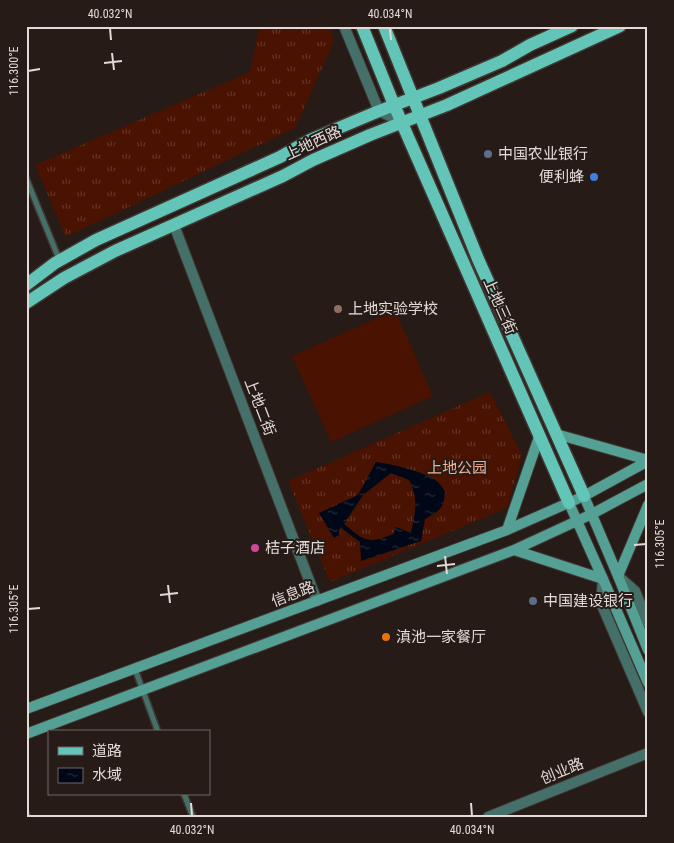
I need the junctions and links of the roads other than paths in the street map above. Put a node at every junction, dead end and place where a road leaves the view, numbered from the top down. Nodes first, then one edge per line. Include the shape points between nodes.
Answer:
1 (344, 26) edge
2 (362, 26) edge
3 (384, 26) edge
4 (572, 26) edge
5 (620, 26) edge
6 (414, 98) junction
7 (394, 105) junction
8 (379, 111) junction
9 (421, 115) junction
10 (402, 122) junction
11 (26, 178) edge
12 (174, 225) junction
13 (59, 260) junction
14 (27, 282) edge
15 (26, 302) edge
16 (556, 434) junction
17 (539, 436) junction
18 (648, 461) edge
19 (648, 484) edge
20 (584, 496) junction
21 (569, 503) junction
22 (648, 505) edge
23 (592, 514) junction
24 (577, 521) junction
25 (507, 530) junction
26 (514, 550) junction
27 (618, 576) junction
28 (603, 579) junction
29 (317, 601) junction
30 (648, 623) edge
31 (648, 650) edge
32 (135, 669) junction
33 (648, 684) edge
34 (142, 690) junction
35 (26, 709) edge
36 (648, 712) edge
37 (157, 730) edge
38 (26, 734) edge
39 (648, 753) edge
40 (185, 796) edge
41 (26, 813) edge
42 (28, 817) edge
43 (193, 817) edge
44 (488, 817) edge

1 - 8 street
2 - 7 main road, 上地三街
3 - 6 main road, 上地三街
4 - 6 main road, 上地西路 via 502,61
5 - 9 main road, 上地西路
6 - 7 main road, 上地西路
6 - 9 main road, 上地三街
7 - 8 main road, 上地西路
7 - 10 main road, 上地三街
8 - 10 street
8 - 13 main road, 上地西路 via 310,140
9 - 10 main road, 上地西路
9 - 16 main road, 上地三街 via 478,259
10 - 12 main road, 上地西路
10 - 17 main road, 上地三街
11 - 13 lane
12 - 15 main road, 上地西路 via 115,251
12 - 29 street, 上地二街
13 - 14 main road, 上地西路
16 - 18 main road
16 - 20 main road, 上地三街
17 - 21 main road, 上地三街
17 - 25 main road
18 - 20 main road, 信息路
19 - 23 main road
20 - 21 main road, 信息路
20 - 23 main road
21 - 24 main road
21 - 25 main road, 信息路
22 - 27 main road
23 - 24 main road
23 - 27 main road
24 - 26 main road
24 - 28 main road
25 - 29 main road, 信息路
26 - 28 main road
26 - 34 main road
27 - 30 street via 635,591
27 - 31 main road
28 - 33 main road
28 - 36 street via 601,603
29 - 32 main road, 信息路
32 - 34 lane
32 - 35 main road, 信息路
34 - 37 lane
34 - 38 main road
39 - 44 street, 创业路
40 - 43 lane
41 - 42 lane

